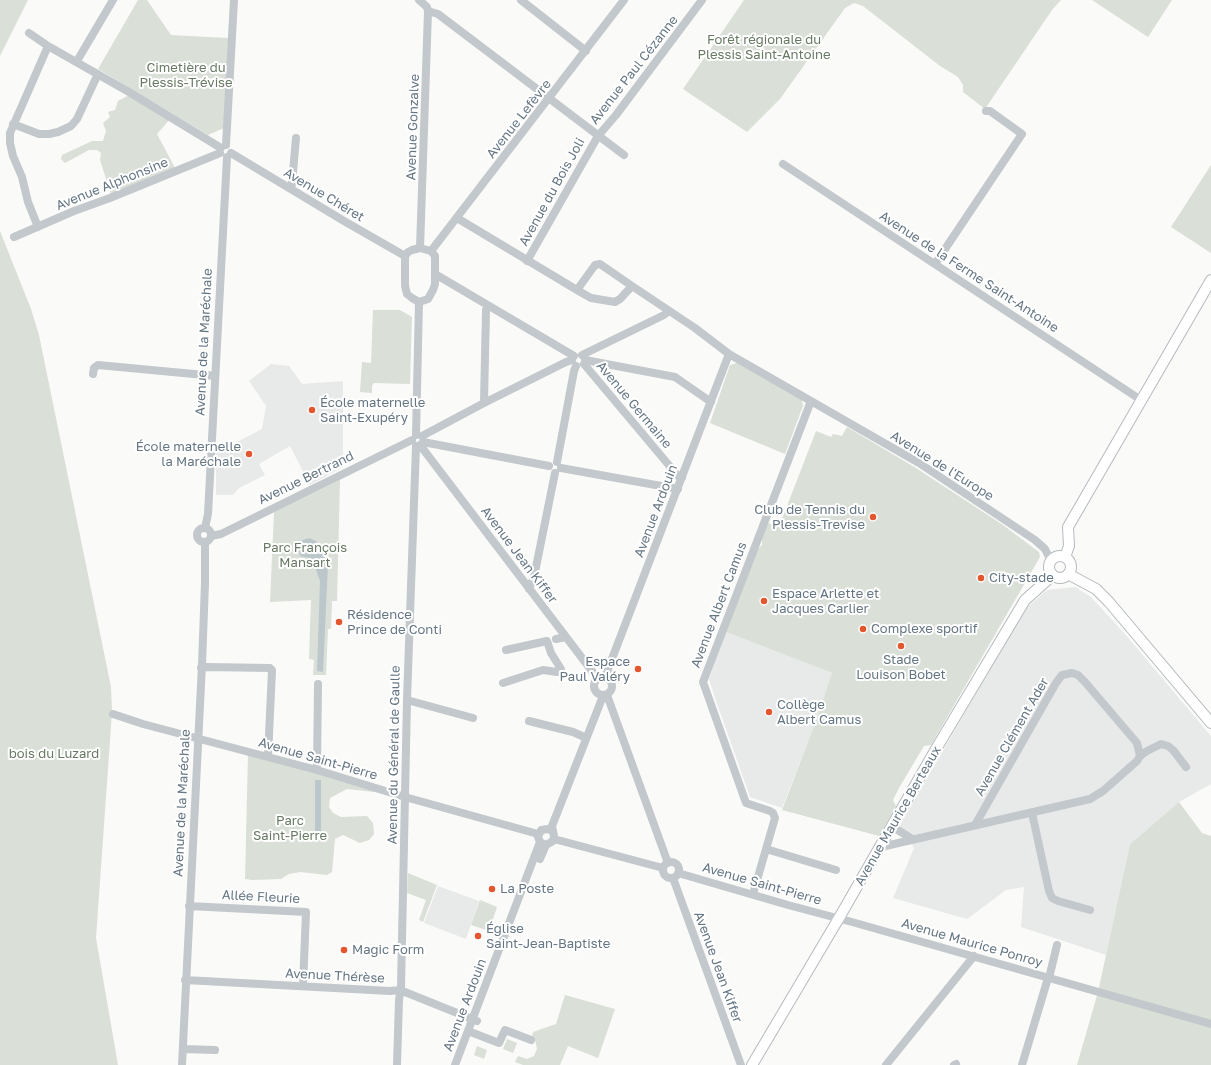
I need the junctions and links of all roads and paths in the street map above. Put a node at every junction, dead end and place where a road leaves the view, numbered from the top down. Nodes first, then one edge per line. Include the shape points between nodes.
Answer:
1 (113, 0) edge
2 (234, 0) edge
3 (521, 0) edge
4 (624, 0) edge
5 (702, 0) edge
6 (425, 5) edge
7 (29, 33) dead end
8 (48, 46) junction
9 (586, 51) junction
10 (77, 61) junction
11 (98, 74) junction
12 (549, 98) junction
13 (986, 111) dead end
14 (13, 124) junction
15 (598, 136) junction
16 (296, 138) dead end
17 (225, 151) junction
18 (624, 155) dead end
19 (783, 164) dead end
20 (291, 189) junction
21 (457, 218) junction
22 (38, 227) junction
23 (14, 237) dead end
24 (420, 248) junction
25 (431, 252) junction
26 (405, 256) junction
27 (527, 261) junction
28 (934, 264) junction
29 (435, 274) junction
30 (1211, 280) edge
31 (632, 286) junction
32 (577, 290) junction
33 (419, 302) junction
34 (488, 306) junction
35 (669, 311) junction
36 (729, 354) junction
37 (579, 360) junction
38 (93, 374) dead end
39 (215, 376) junction
40 (1141, 400) junction
41 (811, 401) junction
42 (711, 402) junction
43 (484, 403) junction
44 (418, 441) junction
45 (558, 468) junction
46 (682, 478) junction
47 (678, 489) junction
48 (205, 528) junction
49 (208, 539) junction
50 (1065, 557) junction
51 (1051, 561) junction
52 (1068, 574) junction
53 (1053, 575) junction
54 (529, 589) junction
55 (566, 637) junction
56 (556, 639) dead end
57 (506, 650) dead end
58 (201, 668) junction
59 (602, 678) junction
60 (503, 683) dead end
61 (318, 684) dead end
62 (603, 695) junction
63 (408, 700) junction
64 (113, 714) dead end
65 (473, 718) dead end
66 (529, 721) dead end
67 (1211, 723) edge
68 (582, 736) junction
69 (197, 739) junction
70 (1140, 756) junction
71 (268, 757) junction
72 (1186, 767) dead end
73 (317, 770) junction
74 (405, 797) junction
75 (1032, 813) junction
76 (975, 825) junction
77 (893, 827) junction
78 (551, 833) junction
79 (912, 839) junction
80 (541, 841) junction
81 (767, 845) junction
82 (881, 847) junction
83 (665, 865) junction
84 (836, 870) dead end
85 (676, 875) junction
86 (753, 894) junction
87 (189, 906) junction
88 (1090, 910) dead end
89 (839, 918) junction
90 (1057, 945) dead end
91 (974, 956) junction
92 (1048, 978) junction
93 (185, 980) junction
94 (303, 986) junction
95 (400, 990) junction
96 (474, 1020) junction
97 (1211, 1024) edge
98 (470, 1032) junction
99 (531, 1040) dead end
100 (182, 1049) junction
101 (215, 1050) dead end
102 (182, 1065) edge
103 (397, 1065) edge
104 (455, 1065) edge
105 (460, 1065) edge
106 (741, 1065) edge
107 (752, 1065) edge
108 (886, 1065) edge
109 (1022, 1065) edge

1 - 10 street
2 - 17 street, Avenue de la Maréchale
3 - 9 street
4 - 9 street, Avenue Lefèvre
5 - 15 street, Avenue Paul Cézanne
6 - 12 street
6 - 24 street, Avenue Gonzalve
7 - 8 street, Avenue Chéret
8 - 10 street, Avenue Chéret
8 - 14 street
9 - 12 street, Avenue Lefèvre
10 - 11 street, Avenue Chéret
11 - 14 street via 77,119 70,126 58,132 40,134
11 - 17 street, Avenue Chéret
12 - 15 street
12 - 21 street, Avenue Lefèvre
13 - 28 street via 990,111 1022,134
14 - 22 street via 10,143
15 - 18 street
15 - 27 street, Avenue du Bois Joli
16 - 20 street
17 - 20 street, Avenue Chéret
17 - 22 street, Avenue Alphonsine
17 - 39 street, Avenue de la Maréchale
19 - 28 street, Avenue de la Ferme Saint-Antoine
20 - 26 street, Avenue Chéret
21 - 25 street, Avenue Lefèvre
21 - 27 street
22 - 23 street, Avenue Alphonsine
24 - 25 street
24 - 26 street
25 - 29 street via 435,256
26 - 33 street via 405,286 408,294
27 - 32 street
28 - 40 street, Avenue de la Ferme Saint-Antoine
29 - 33 street via 434,287 428,299
29 - 34 street
30 - 40 main road
31 - 32 street via 615,302 591,298
31 - 32 street via 600,264 595,265
31 - 35 street
33 - 44 street, Avenue du Général de Gaulle
34 - 37 street
34 - 43 street
35 - 36 street
35 - 37 street, Avenue Bertrand
36 - 41 street, Avenue de l'Europe
36 - 42 street, Avenue Ardouin
37 - 42 street via 675,377
37 - 43 street, Avenue Bertrand via 566,362
37 - 45 street via 574,371
37 - 46 street, Avenue Germaine
38 - 39 street via 94,368 98,365
39 - 48 street, Avenue de la Maréchale via 208,514
40 - 50 main road via 1068,527
41 - 51 street, Avenue de l'Europe via 923,465 1035,540 1045,549
41 - 81 street, Avenue Albert Camus via 703,682 746,803 773,813
42 - 46 street, Avenue Ardouin
43 - 44 street, Avenue Bertrand
44 - 45 street via 549,466 551,463
44 - 49 street, Avenue Bertrand
44 - 54 street, Avenue Jean Kiffer
44 - 63 street, Avenue du Général de Gaulle
45 - 47 street
45 - 54 street via 534,578
46 - 47 street, Avenue Ardouin
47 - 59 street, Avenue Ardouin
48 - 49 street via 209,530
48 - 49 street via 199,529 197,535 200,541
49 - 58 street, Avenue de la Maréchale
50 - 51 main road via 1056,557
50 - 52 main road via 1071,565
51 - 53 main road via 1049,566
52 - 53 main road via 1062,578
52 - 67 main road via 1096,589 1109,602
53 - 77 main road, Avenue Maurice Berteaux via 1025,600 936,749
54 - 55 street, Avenue Jean Kiffer
55 - 56 street
55 - 59 street, Avenue Jean Kiffer
57 - 60 street via 547,641 561,669 557,672 543,670
58 - 69 street, Avenue de la Maréchale
58 - 71 street via 272,670
59 - 62 street via 594,687
59 - 62 street via 610,680 612,685 612,691
61 - 73 street
62 - 68 street
62 - 78 street
62 - 83 street
63 - 65 street
63 - 74 street, Avenue du Général de Gaulle
64 - 69 street, Avenue Saint-Pierre
66 - 68 street
68 - 78 street via 549,822
69 - 71 street, Avenue Saint-Pierre
69 - 87 street, Avenue de la Maréchale
70 - 72 street via 1162,744 1173,750
70 - 75 street via 1094,797
70 - 76 street, Avenue Clément Ader via 1137,743 1085,682 1072,673 1062,675
71 - 73 street, Avenue Saint-Pierre
73 - 74 street, Avenue Saint-Pierre
74 - 80 street, Avenue Saint-Pierre
74 - 95 street, Avenue du Général de Gaulle
75 - 76 street
75 - 88 street via 1052,898 1058,902
76 - 79 street
77 - 79 street
77 - 82 main road, Avenue Maurice Berteaux
78 - 80 street via 552,843
78 - 80 street via 541,830
78 - 83 street
79 - 82 street
80 - 96 street, Avenue Ardouin via 543,851
81 - 84 street
81 - 86 street, Avenue Albert Camus
82 - 89 main road, Avenue Maurice Berteaux
83 - 85 street via 676,865
83 - 85 street via 665,876 668,878
85 - 86 street, Avenue Saint-Pierre
85 - 106 street, Avenue Jean Kiffer
86 - 89 street, Avenue Saint-Pierre
87 - 93 street, Avenue de la Maréchale
87 - 94 street, Allée Fleurie via 306,912
89 - 91 street, Avenue Maurice Ponroy
89 - 107 main road, Avenue Maurice Berteaux
90 - 92 street
91 - 92 street, Avenue Maurice Ponroy
91 - 108 street
92 - 97 street, Avenue Maurice Ponroy
92 - 109 street
93 - 94 street, Avenue Thérèse
93 - 100 street, Avenue de la Maréchale
94 - 95 street, Avenue Thérèse
95 - 96 street, Avenue Thérèse
95 - 103 street, Avenue du Général de Gaulle
96 - 98 street, Avenue Ardouin
98 - 99 street via 499,1044 505,1030
98 - 104 street, Avenue Ardouin
98 - 105 street, Avenue Ardouin
100 - 101 street
100 - 102 street, Avenue de la Maréchale

